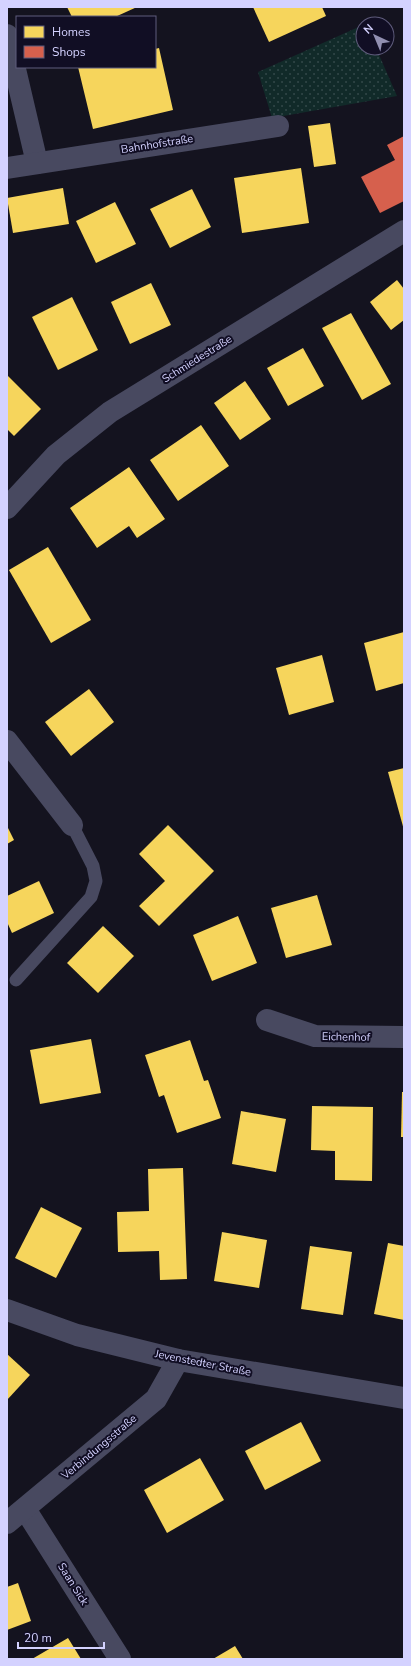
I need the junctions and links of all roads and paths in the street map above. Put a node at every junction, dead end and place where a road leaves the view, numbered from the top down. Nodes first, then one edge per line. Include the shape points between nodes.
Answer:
1 (7, 35) edge
2 (278, 126) dead end
3 (37, 163) junction
4 (7, 168) edge
5 (404, 231) edge
6 (7, 508) edge
7 (7, 741) edge
8 (72, 825) joint
9 (16, 980) dead end
10 (267, 1020) dead end
11 (404, 1037) edge
12 (7, 1310) edge
13 (178, 1360) junction
14 (404, 1398) edge
15 (26, 1509) junction
16 (7, 1523) edge
17 (120, 1659) edge

1 - 3 street
2 - 3 street, Bahnhofstraße
3 - 4 street, Bahnhofstraße
5 - 6 street, Schmiedestraße via 110,412 56,455
7 - 8 street
8 - 9 lane via 92,866 96,881 91,897
10 - 11 street, Eichenhof via 315,1036
12 - 13 street, Jevenstedter Straße via 77,1335
13 - 14 street, Jevenstedter Straße
13 - 15 street, Verbindungsstraße via 156,1399
15 - 16 street, Verbindungsstraße
15 - 17 street, Saan Sick

